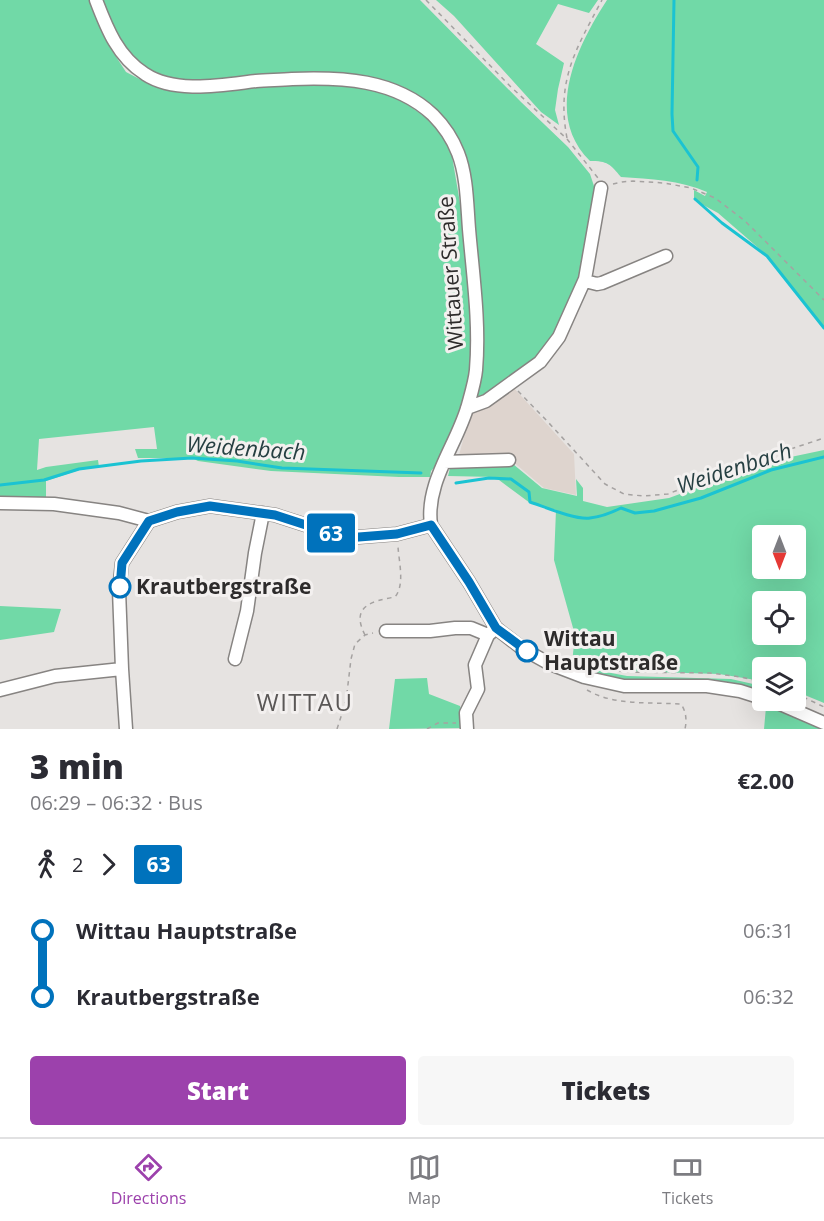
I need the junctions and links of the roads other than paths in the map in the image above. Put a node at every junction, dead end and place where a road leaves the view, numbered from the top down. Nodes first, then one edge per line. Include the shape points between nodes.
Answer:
1 (96, 0) edge
2 (601, 188) road end
3 (666, 256) dead end
4 (585, 281) junction
5 (467, 408) junction
6 (509, 460) dead end
7 (444, 462) junction
8 (0, 503) edge
9 (263, 513) junction
10 (149, 521) junction
11 (431, 525) junction
12 (386, 631) road end
13 (492, 631) junction
14 (235, 659) dead end
15 (122, 669) junction
16 (0, 690) edge
17 (752, 695) edge
18 (796, 711) edge
19 (824, 723) edge
20 (467, 726) edge
21 (126, 729) edge

1 - 5 street, Wittauer Straße via 105,25 126,59 161,83 198,86 356,80 387,88 434,116 458,153 465,182 477,324 476,371
2 - 4 street
3 - 4 street via 602,283
4 - 5 street via 559,337 540,362 486,401
5 - 7 street, Wittauer Straße
6 - 7 street
7 - 11 street, Wittauer Straße via 431,500
8 - 10 street via 54,504
9 - 10 street via 210,506
9 - 11 street via 346,538 397,534
9 - 14 street
10 - 15 street via 122,563
11 - 13 street via 469,582
12 - 13 street
13 - 17 street via 578,675 624,686 707,686
13 - 20 street via 475,665 478,689 466,713
15 - 16 street via 55,676
15 - 21 street
18 - 19 street

